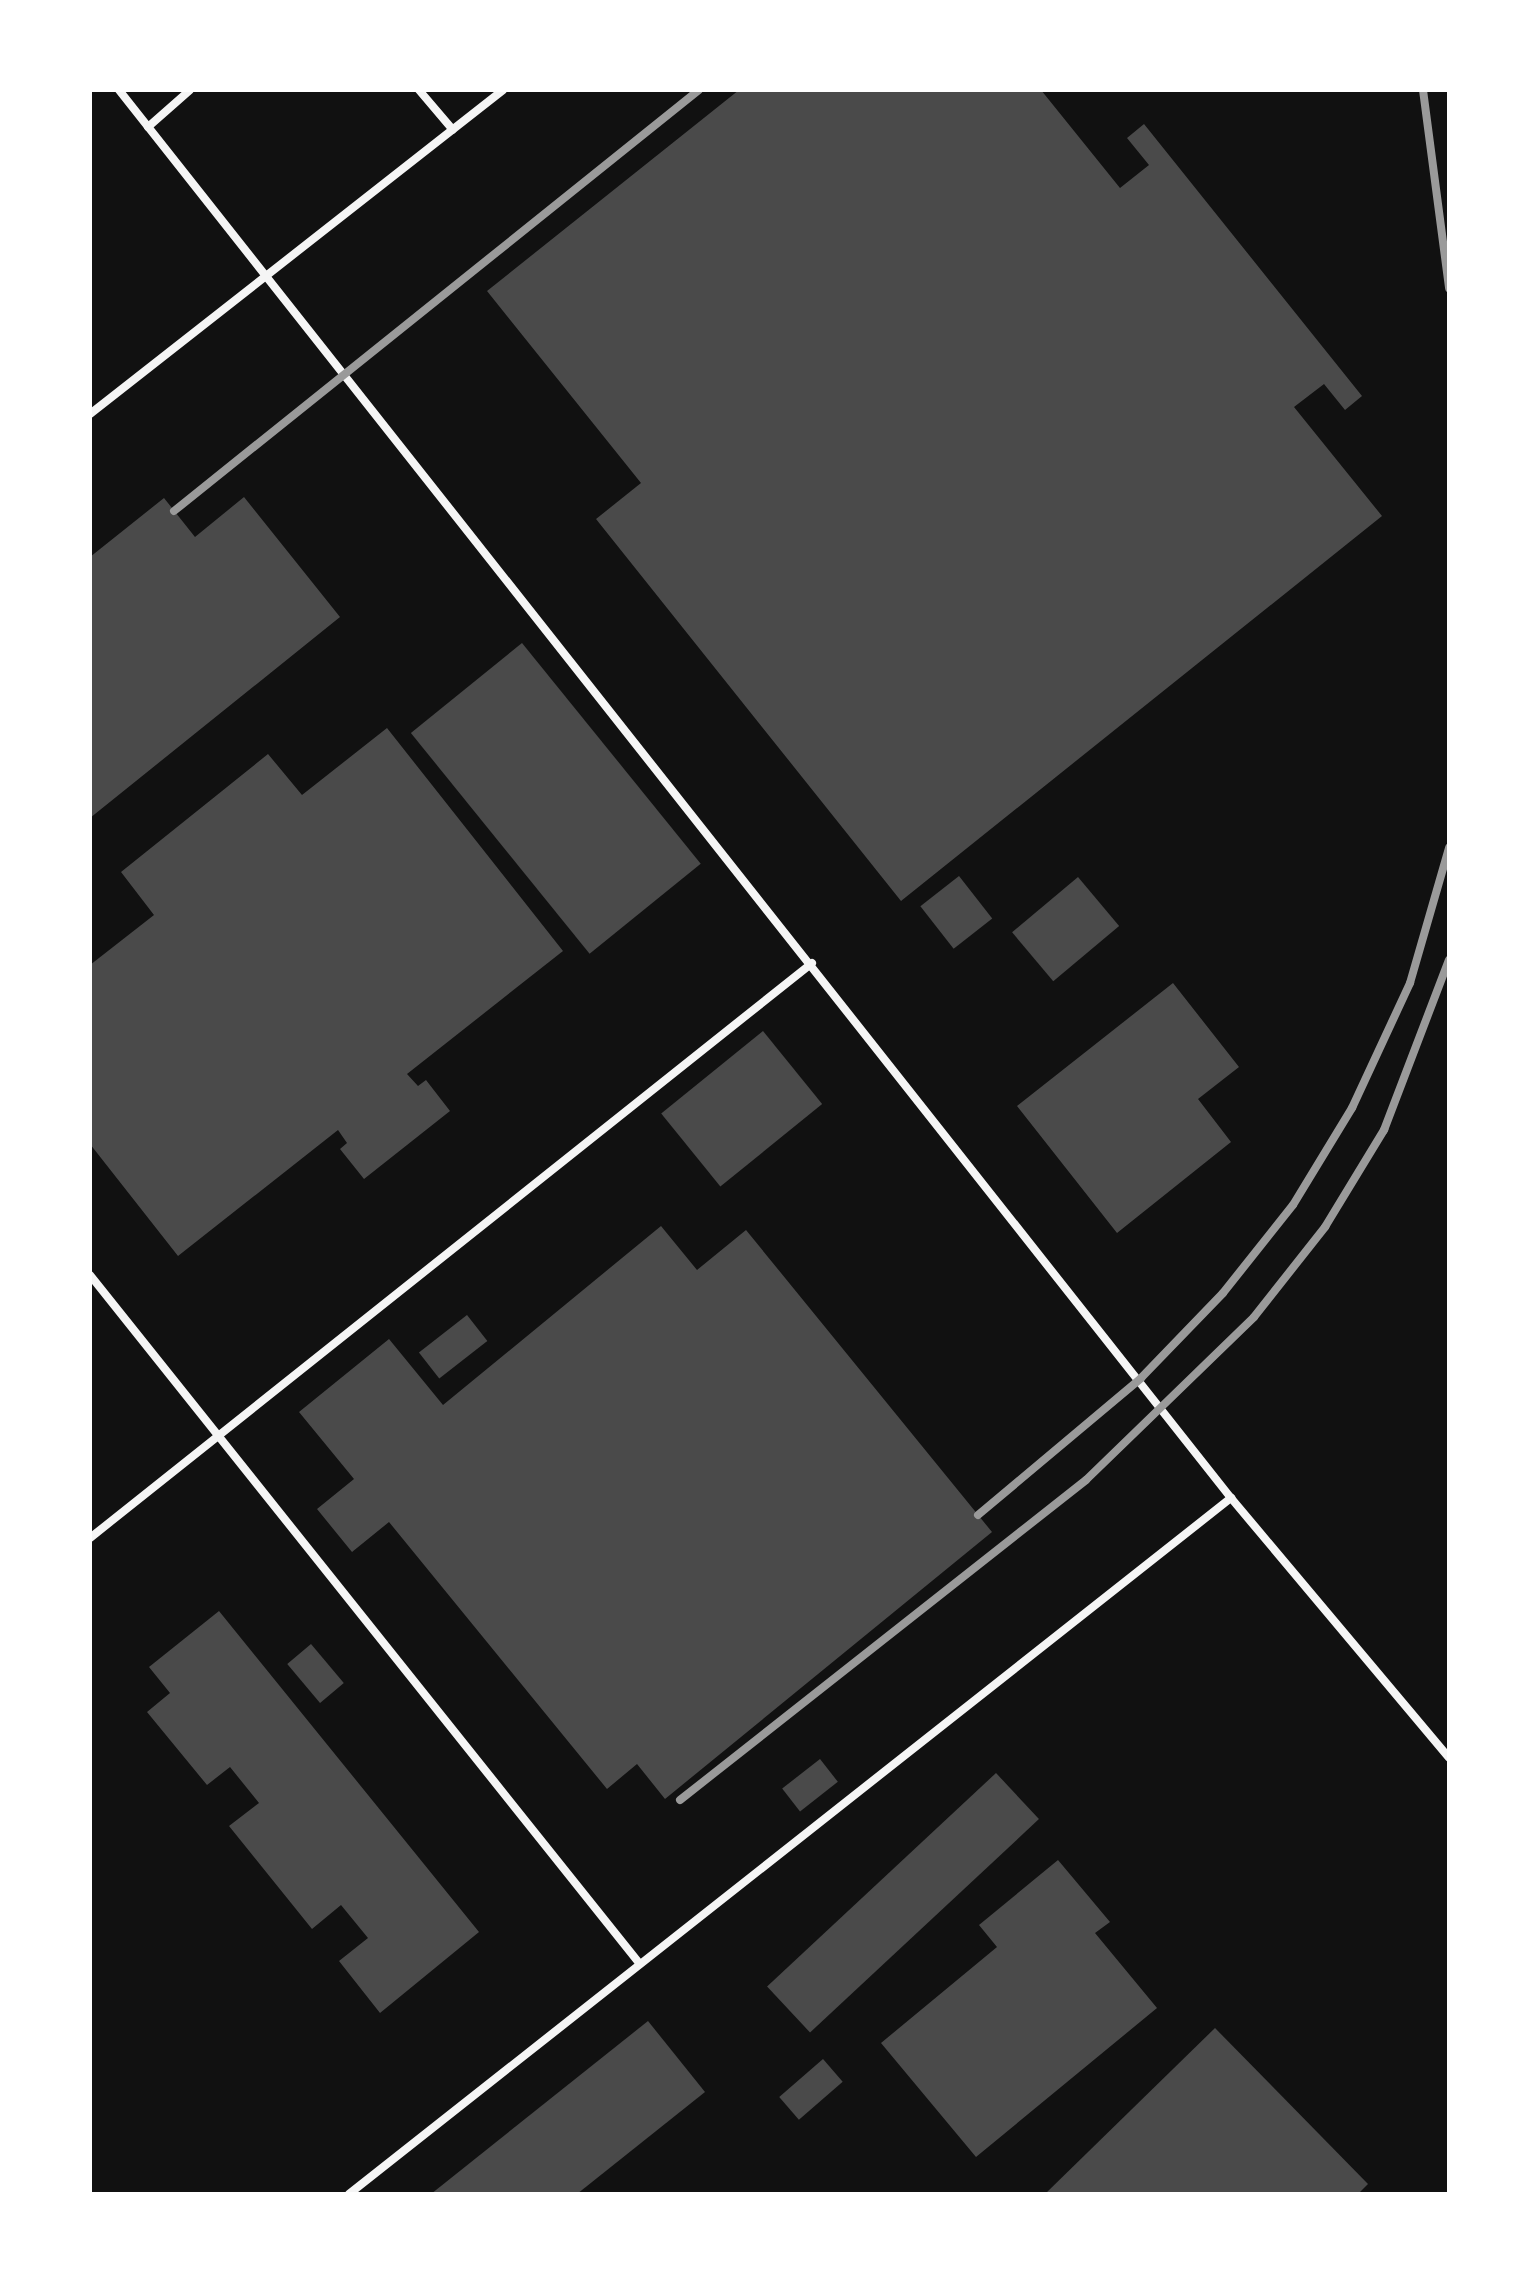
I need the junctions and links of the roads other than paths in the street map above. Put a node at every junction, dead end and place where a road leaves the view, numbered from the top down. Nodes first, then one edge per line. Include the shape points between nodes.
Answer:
1 (119, 90) edge
2 (190, 90) edge
3 (418, 90) edge
4 (503, 90) edge
5 (148, 126) junction
6 (453, 130) junction
7 (266, 277) junction
8 (90, 414) edge
9 (812, 963) junction
10 (90, 1275) edge
11 (217, 1437) junction
12 (1232, 1498) junction
13 (90, 1538) edge
14 (1449, 1758) edge
15 (638, 1962) junction
16 (349, 2194) edge

1 - 5 lane
2 - 5 lane
3 - 6 lane
4 - 6 lane
5 - 7 lane
6 - 7 lane
7 - 8 lane
7 - 9 lane
9 - 11 lane
9 - 12 lane
10 - 11 lane
11 - 13 lane
11 - 15 lane
12 - 14 lane
12 - 15 lane
15 - 16 lane

